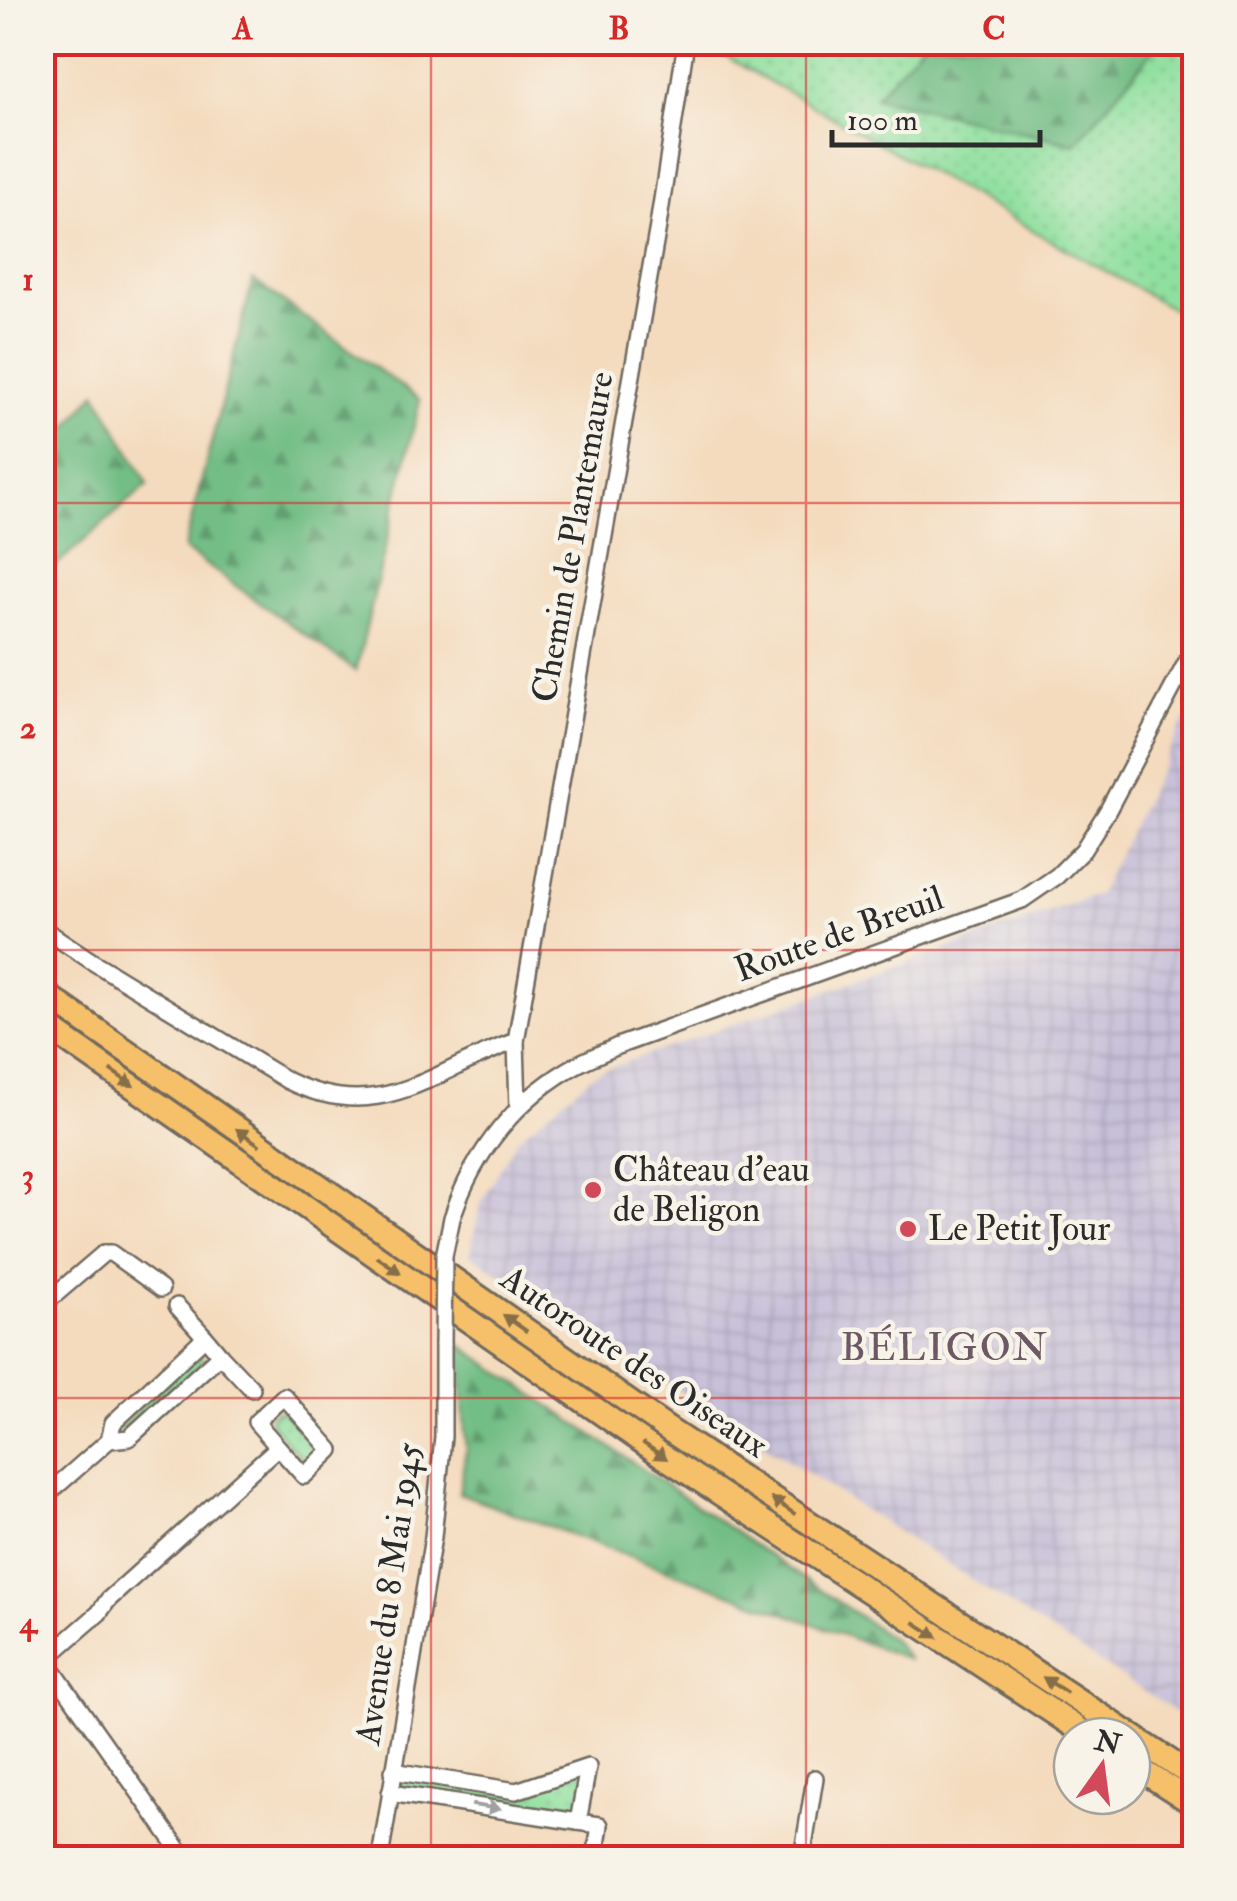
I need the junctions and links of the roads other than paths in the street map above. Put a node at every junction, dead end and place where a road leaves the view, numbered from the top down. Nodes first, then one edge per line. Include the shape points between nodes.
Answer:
1 (686, 42) edge
2 (1194, 648) edge
3 (42, 928) edge
4 (44, 993) edge
5 (42, 1023) edge
6 (516, 1041) junction
7 (518, 1108) junction
8 (452, 1218) joint
9 (161, 1289) dead end
10 (42, 1306) edge
11 (177, 1306) dead end
12 (205, 1337) junction
13 (220, 1354) junction
14 (252, 1389) dead end
15 (109, 1440) junction
16 (278, 1446) junction
17 (42, 1499) edge
18 (44, 1657) edge
19 (1060, 1716) edge
20 (393, 1770) junction
21 (1194, 1776) edge
22 (1152, 1777) edge
23 (815, 1778) dead end
24 (390, 1792) junction
25 (1194, 1804) edge
26 (578, 1822) junction
27 (185, 1858) edge
28 (380, 1858) edge
29 (594, 1858) edge
30 (802, 1858) edge

1 - 6 street, Chemin de Plantemaure
2 - 7 street, Route de Breuil via 1083,850 1022,900 623,1044 549,1082
3 - 6 street via 311,1092 361,1100 390,1094
21 -> 4 highway, Autoroute des Oiseaux via 670,1430
5 -> 19 highway, Autoroute des Oiseaux via 660,1454
6 - 7 street
7 - 8 street, Route de Breuil via 477,1160
8 - 20 street, Avenue du 8 Mai 1945, bridge via 444,1256 443,1437 433,1537
9 - 10 street via 104,1253
11 - 12 street
12 - 13 street
12 - 15 street via 113,1423
13 - 14 street
13 - 15 street via 129,1438
15 - 17 street
16 - 16 street via 304,1476 331,1450 284,1396 256,1422
16 - 18 street
18 - 27 street
20 - 24 street, Avenue du 8 Mai 1945
20 - 26 street via 516,1791 588,1767
22 - 25 highway
23 - 30 street
24 -> 26 street
24 - 28 street, Avenue du 8 Mai 1945
26 - 29 street via 600,1825

